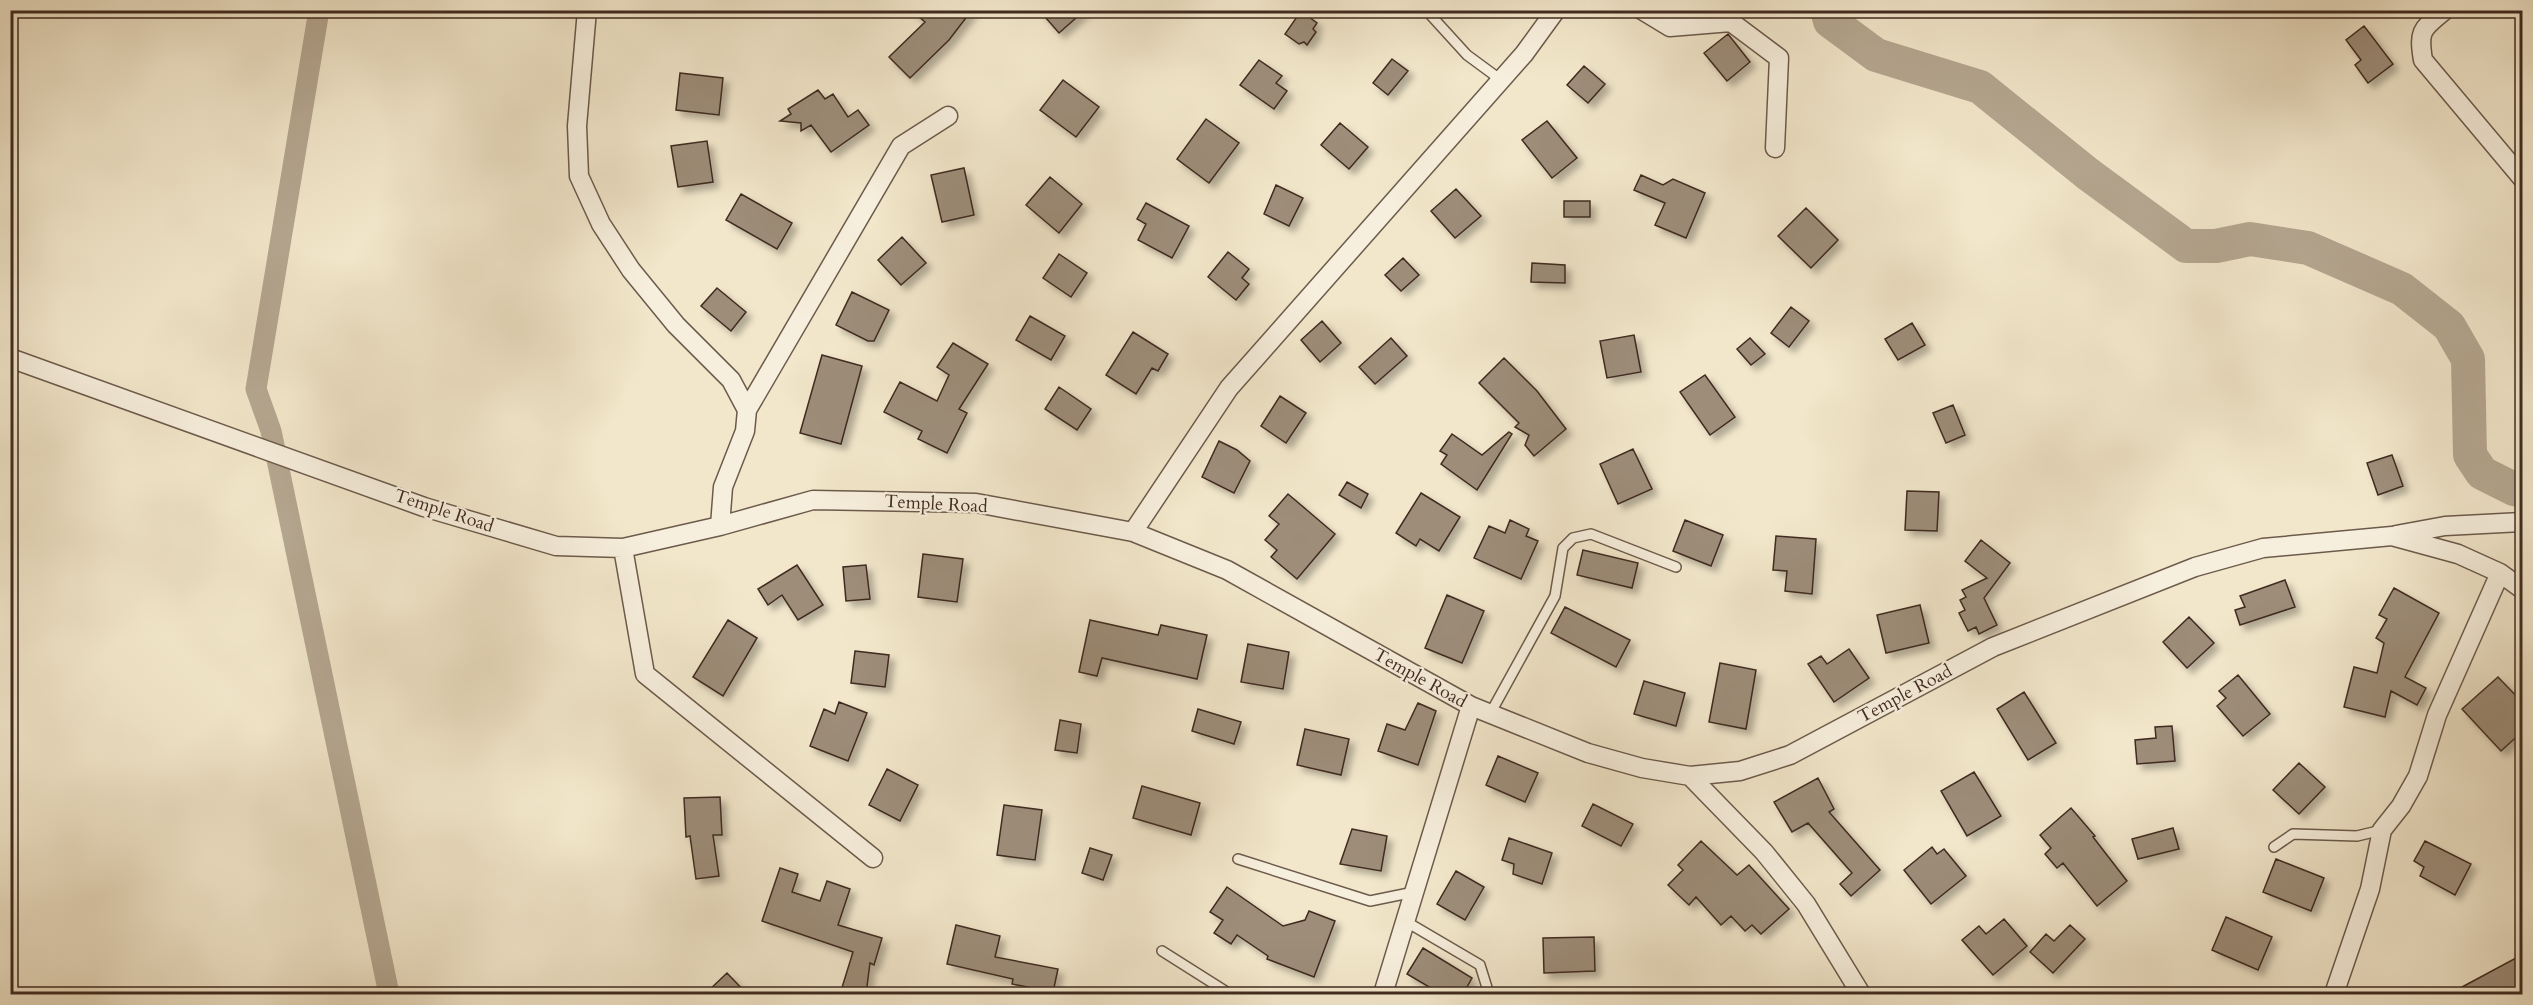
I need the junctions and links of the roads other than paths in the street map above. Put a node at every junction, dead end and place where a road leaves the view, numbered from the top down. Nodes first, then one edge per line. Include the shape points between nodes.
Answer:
1 (587, 10) edge
2 (1426, 10) edge
3 (1556, 10) edge
4 (1642, 10) edge
5 (2445, 10) edge
6 (1501, 80) junction
7 (948, 116) dead end
8 (1775, 148) dead end
9 (2523, 178) edge
10 (10, 358) edge
11 (747, 410) junction
12 (2523, 522) edge
13 (720, 525) junction
14 (1133, 532) junction
15 (2392, 536) junction
16 (623, 548) junction
17 (1676, 567) dead end
18 (2500, 573) junction
19 (2523, 589) edge
20 (1471, 706) junction
21 (1490, 714) junction
22 (1690, 776) junction
23 (2382, 830) junction
24 (2274, 847) dead end
25 (873, 858) dead end
26 (1238, 859) dead end
27 (1414, 892) junction
28 (1406, 921) junction
29 (1162, 951) dead end
30 (1230, 994) edge
31 (1383, 994) edge
32 (1489, 994) edge
33 (1861, 994) edge
34 (2334, 994) edge

1 - 11 street via 577,126 579,176 601,224 631,270 676,325 731,380
2 - 6 lane via 1467,55
3 - 6 street
4 - 8 street via 1670,27 1731,22 1779,58
5 - 9 street via 2425,27 2420,40 2423,60
6 - 14 street via 1229,388
7 - 11 street via 901,146
10 - 16 street, Temple Road via 424,507 556,546
11 - 13 street via 745,431 723,487
12 - 15 street via 2445,526
13 - 14 street, Temple Road via 813,500 976,503
13 - 16 street, Temple Road
14 - 20 street, Temple Road via 1227,570
15 - 18 street, Temple Road via 2458,554
15 - 22 street, Temple Road via 2263,548 2195,567 1993,647 1790,755 1740,771
16 - 25 street via 645,674
17 - 21 lane via 1591,534 1573,538 1563,548 1555,596
18 - 19 street, Temple Road
18 - 23 street via 2437,715 2418,776
20 - 21 street, Temple Road
20 - 27 street
21 - 22 street, Temple Road via 1588,753
22 - 33 street via 1764,852 1806,904
23 - 24 lane via 2357,836 2294,834
23 - 34 street via 2370,889
26 - 27 lane via 1370,901
27 - 28 street
28 - 31 street
28 - 32 lane via 1480,965
29 - 30 lane

